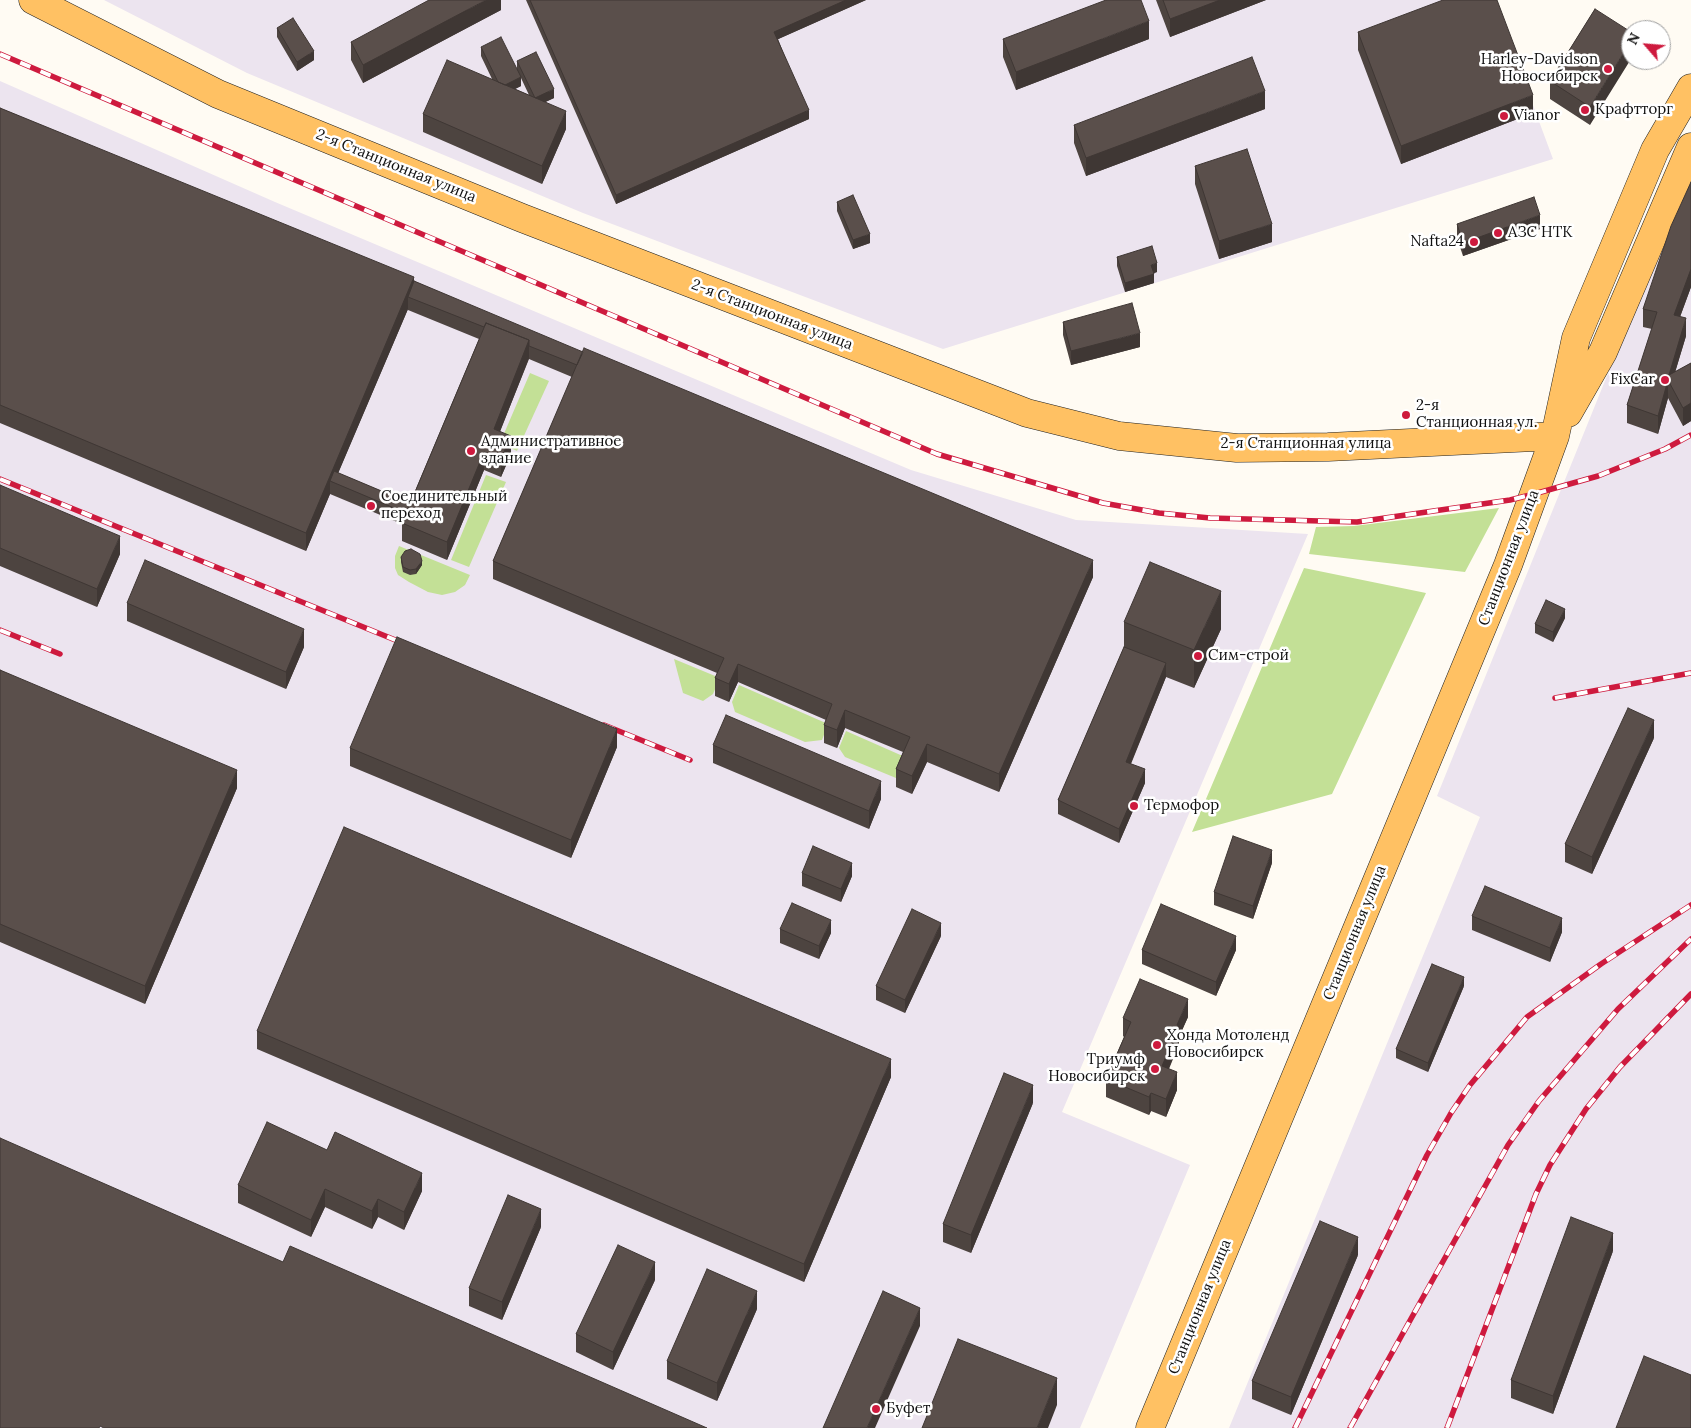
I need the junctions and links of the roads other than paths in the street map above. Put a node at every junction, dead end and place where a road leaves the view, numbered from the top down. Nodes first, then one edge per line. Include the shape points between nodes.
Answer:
1 (32, 0) edge
2 (1691, 88) edge
3 (1691, 147) edge
4 (1555, 436) junction
5 (1150, 1428) edge

1 - 4 main road, 2-я Станционная улица via 218,94 522,218 1027,413 1119,436 1237,448
2 - 4 main road, Станционная улица via 1655,150 1576,338
3 - 4 main road, Станционная улица via 1603,352
4 - 5 main road, Станционная улица via 1502,578

